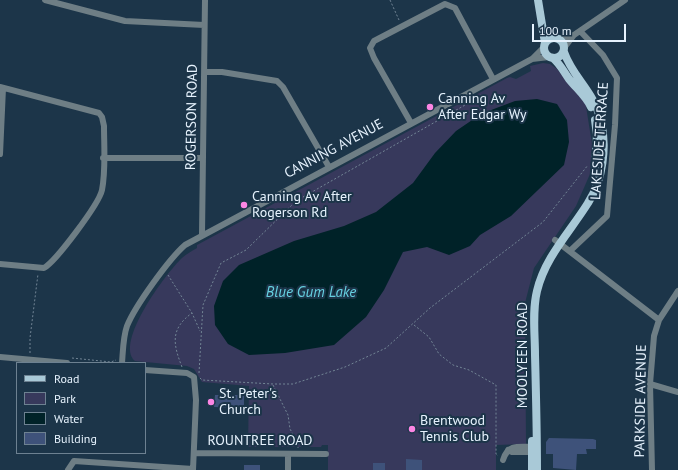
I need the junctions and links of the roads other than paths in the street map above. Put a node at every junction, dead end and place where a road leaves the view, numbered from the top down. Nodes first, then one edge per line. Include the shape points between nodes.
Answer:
1 (45, 0) edge
2 (206, 0) edge
3 (538, 0) edge
4 (625, 0) edge
5 (204, 25) junction
6 (543, 26) junction
7 (580, 31) junction
8 (574, 36) junction
9 (556, 38) junction
10 (544, 45) junction
11 (564, 50) junction
12 (551, 58) junction
13 (532, 59) junction
14 (205, 72) junction
15 (493, 79) junction
16 (2, 87) edge
17 (411, 123) junction
18 (0, 154) edge
19 (103, 158) junction
20 (202, 158) junction
21 (329, 167) junction
22 (202, 234) junction
23 (558, 242) junction
24 (571, 250) junction
25 (0, 264) edge
26 (678, 292) edge
27 (659, 320) junction
28 (0, 357) edge
29 (55, 362) edge
30 (122, 362) edge
31 (146, 370) edge
32 (650, 384) junction
33 (678, 392) edge
34 (534, 449) junction
35 (194, 453) junction
36 (288, 454) junction
37 (326, 454) dead end
38 (503, 460) road end
39 (68, 470) edge
40 (193, 470) edge
41 (288, 470) edge
42 (532, 470) edge
43 (538, 470) edge
44 (652, 470) edge

1 - 5 street via 125,21
2 - 5 street, ROGERSON ROAD
3 - 6 main road
4 - 7 street, CANNING AVENUE
5 - 14 street, ROGERSON ROAD
6 - 9 main road
6 - 10 main road
7 - 8 street, CANNING AVENUE
7 - 24 street, LAKESIDE TERRACE via 603,56 617,78 616,125 608,216
8 - 9 street, CANNING AVENUE
8 - 11 street, CANNING AVENUE
9 - 10 main road, CANNING AVENUE via 549,39
9 - 11 main road via 562,42
10 - 12 main road via 545,53
10 - 13 street, CANNING AVENUE
11 - 12 main road, CANNING AVENUE via 559,57
11 - 23 main road, MOOLYEEN ROAD via 570,66 594,101 601,120 603,140 602,162 594,191 589,202
12 - 13 street, CANNING AVENUE
12 - 23 main road, MOOLYEEN ROAD via 564,68 588,101 598,135 593,183
13 - 15 street, CANNING AVENUE
14 - 20 street, ROGERSON ROAD
14 - 21 street via 222,72 277,81 283,87
15 - 17 street, CANNING AVENUE
15 - 17 street via 451,5 445,4 374,41 370,48
16 - 18 street
16 - 19 street via 99,113 104,126
17 - 21 street, CANNING AVENUE
19 - 20 street
19 - 25 street via 102,191 50,264 44,268
20 - 22 street, ROGERSON ROAD
21 - 22 street, CANNING AVENUE
22 - 30 street, CANNING AVENUE via 178,251 130,320 125,335
23 - 24 street
23 - 34 main road, MOOLYEEN ROAD via 540,267 530,303
24 - 27 street
26 - 27 street, PARKSIDE AVENUE
27 - 32 street, PARKSIDE AVENUE via 654,336
28 - 29 street
31 - 35 street via 185,371 194,377
32 - 33 street
32 - 44 street, PARKSIDE AVENUE
34 - 38 street via 512,452 508,450
34 - 42 main road, MOOLYEEN ROAD
34 - 43 main road, MOOLYEEN ROAD
35 - 36 street, ROUNTREE ROAD
35 - 40 street
36 - 37 street, ROUNTREE ROAD
36 - 41 street
39 - 40 street via 74,461

